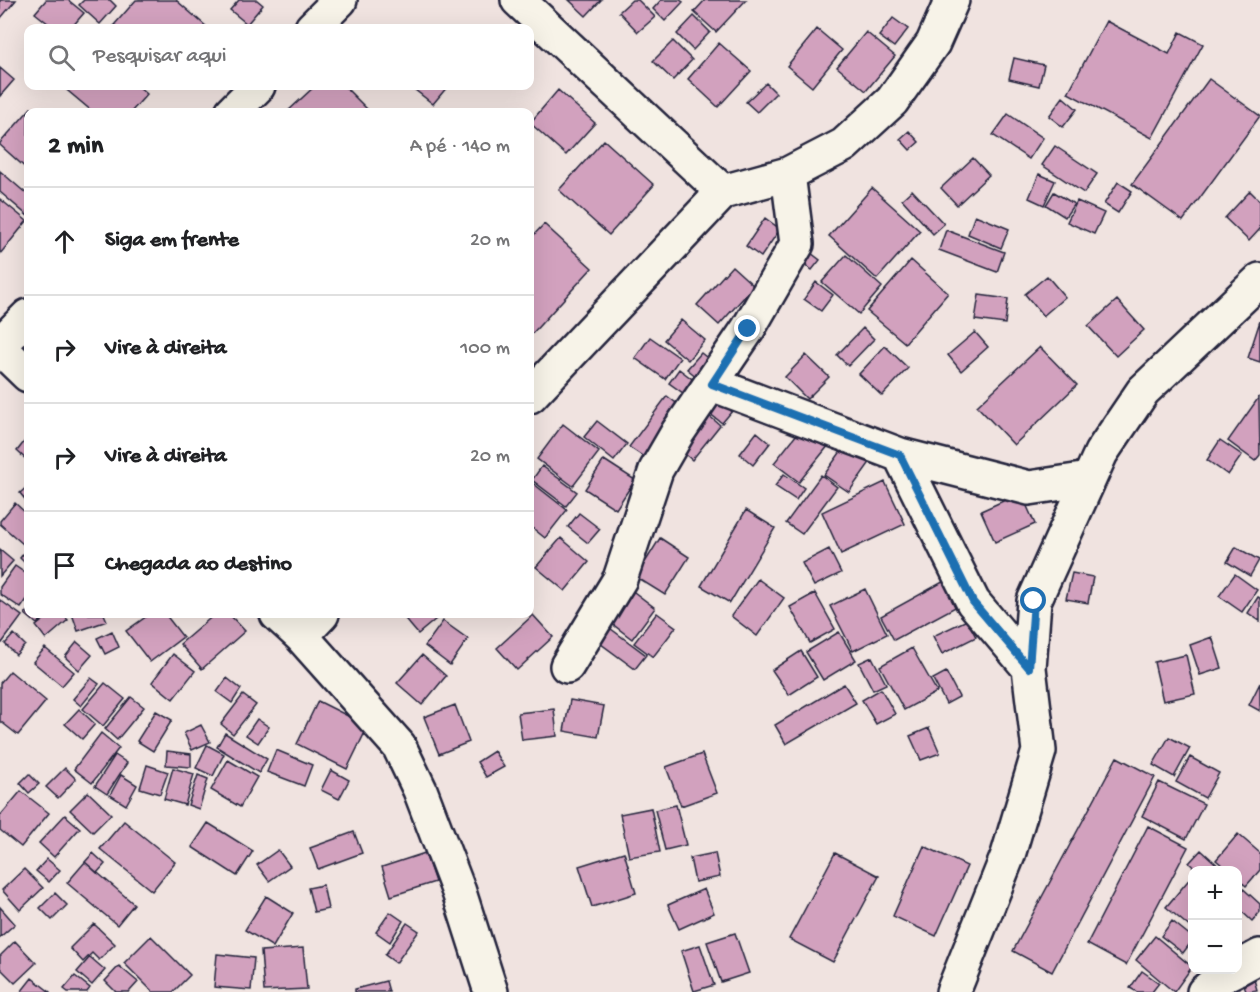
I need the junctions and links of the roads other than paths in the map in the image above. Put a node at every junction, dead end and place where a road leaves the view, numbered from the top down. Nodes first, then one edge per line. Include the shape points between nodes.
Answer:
1 (340, 0) edge
2 (518, 0) edge
3 (952, 0) edge
4 (316, 24) edge
5 (254, 90) edge
6 (235, 108) edge
7 (788, 174) junction
8 (723, 192) junction
9 (1260, 280) edge
10 (24, 320) edge
11 (0, 346) edge
12 (24, 371) edge
13 (712, 384) junction
14 (534, 392) edge
15 (900, 455) junction
16 (1089, 479) junction
17 (290, 618) edge
18 (312, 625) edge
19 (567, 666) dead end
20 (1029, 668) junction
21 (1260, 956) edge
22 (1242, 966) edge
23 (1226, 974) edge
24 (491, 992) edge
25 (953, 992) edge
26 (1204, 992) edge

1 - 4 street
2 - 8 street
3 - 7 street via 933,43 892,101 844,145
5 - 6 street
7 - 8 street
7 - 13 street via 797,244
8 - 14 street
9 - 16 street via 1143,391 1101,453
10 - 11 street
11 - 12 street
13 - 15 street
13 - 19 street via 656,470 620,579
15 - 16 street via 1029,488
15 - 20 street via 973,602
16 - 20 street via 1034,601
17 - 18 street
18 - 24 street via 399,746 455,882
20 - 25 street via 1039,751 1008,855
21 - 22 street
23 - 26 street

